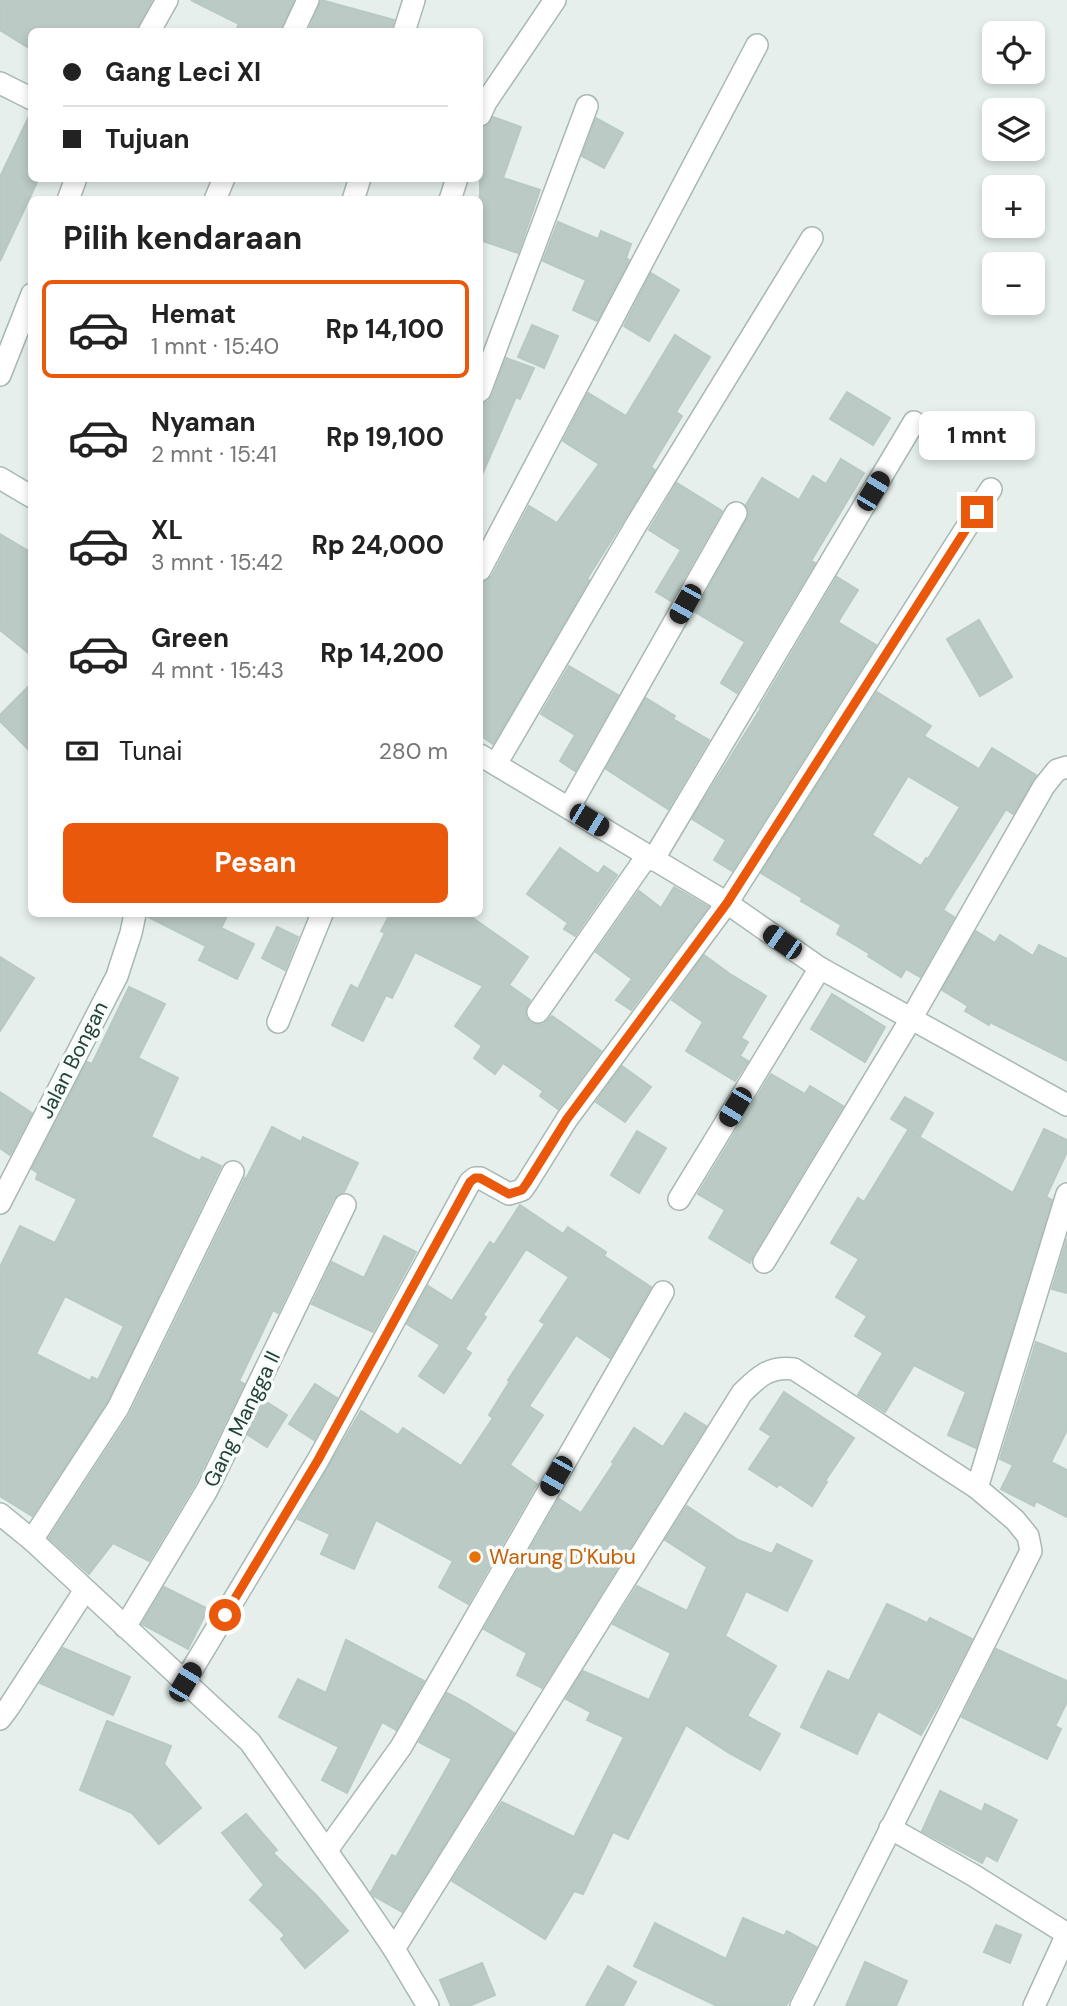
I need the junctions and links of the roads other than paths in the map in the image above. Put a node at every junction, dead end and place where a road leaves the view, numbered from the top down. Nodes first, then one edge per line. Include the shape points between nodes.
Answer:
1 (167, 0) edge
2 (307, 0) edge
3 (414, 0) edge
4 (555, 0) edge
5 (151, 28) edge
6 (295, 28) edge
7 (405, 28) edge
8 (757, 45) dead end
9 (0, 83) edge
10 (28, 97) edge
11 (587, 106) dead end
12 (483, 110) edge
13 (812, 238) dead end
14 (28, 304) edge
15 (0, 375) edge
16 (483, 383) edge
17 (914, 422) dead end
18 (0, 478) edge
19 (992, 489) dead end
20 (28, 495) edge
21 (736, 513) dead end
22 (483, 564) edge
23 (488, 759) edge
24 (1067, 768) edge
25 (569, 808) junction
26 (650, 858) junction
27 (727, 903) junction
28 (134, 917) edge
29 (321, 917) edge
30 (820, 968) junction
31 (538, 1012) dead end
32 (911, 1019) junction
33 (278, 1022) dead end
34 (1067, 1105) edge
35 (233, 1172) dead end
36 (1067, 1194) edge
37 (679, 1199) dead end
38 (0, 1203) edge
39 (345, 1205) dead end
40 (764, 1262) dead end
41 (663, 1292) dead end
42 (977, 1488) junction
43 (0, 1514) edge
44 (32, 1540) junction
45 (85, 1590) junction
46 (125, 1627) junction
47 (185, 1682) junction
48 (0, 1718) edge
49 (890, 1828) junction
50 (327, 1850) junction
51 (1067, 1934) edge
52 (394, 1949) junction
53 (428, 2006) edge
54 (801, 2006) edge
55 (1034, 2006) edge

1 - 5 street
2 - 6 street
3 - 7 street
4 - 12 street
8 - 22 street
9 - 10 street
11 - 16 street
13 - 23 street
14 - 15 street
17 - 26 street
18 - 20 street
19 - 27 street
21 - 25 street
23 - 25 street
24 - 32 street via 1057,770 1044,786
25 - 26 street
26 - 27 street
26 - 31 street
27 - 30 street
27 - 47 street via 567,1119 522,1190 509,1194 480,1178 470,1182 318,1460
28 - 38 street, Jalan Bongan via 117,975
29 - 33 street
30 - 32 street
30 - 37 street
32 - 34 street
32 - 40 street
35 - 44 street via 118,1408
36 - 42 street
39 - 46 street, Gang Mangga II via 208,1490
41 - 50 street via 401,1746
42 - 49 street via 1015,1520 1028,1536 1031,1551
42 - 52 street via 794,1368 759,1376 742,1393
43 - 44 street
44 - 45 street
45 - 46 street
45 - 48 street
46 - 47 street
47 - 50 street via 250,1742
49 - 51 street
49 - 54 street
50 - 52 street
51 - 55 street
52 - 53 street

